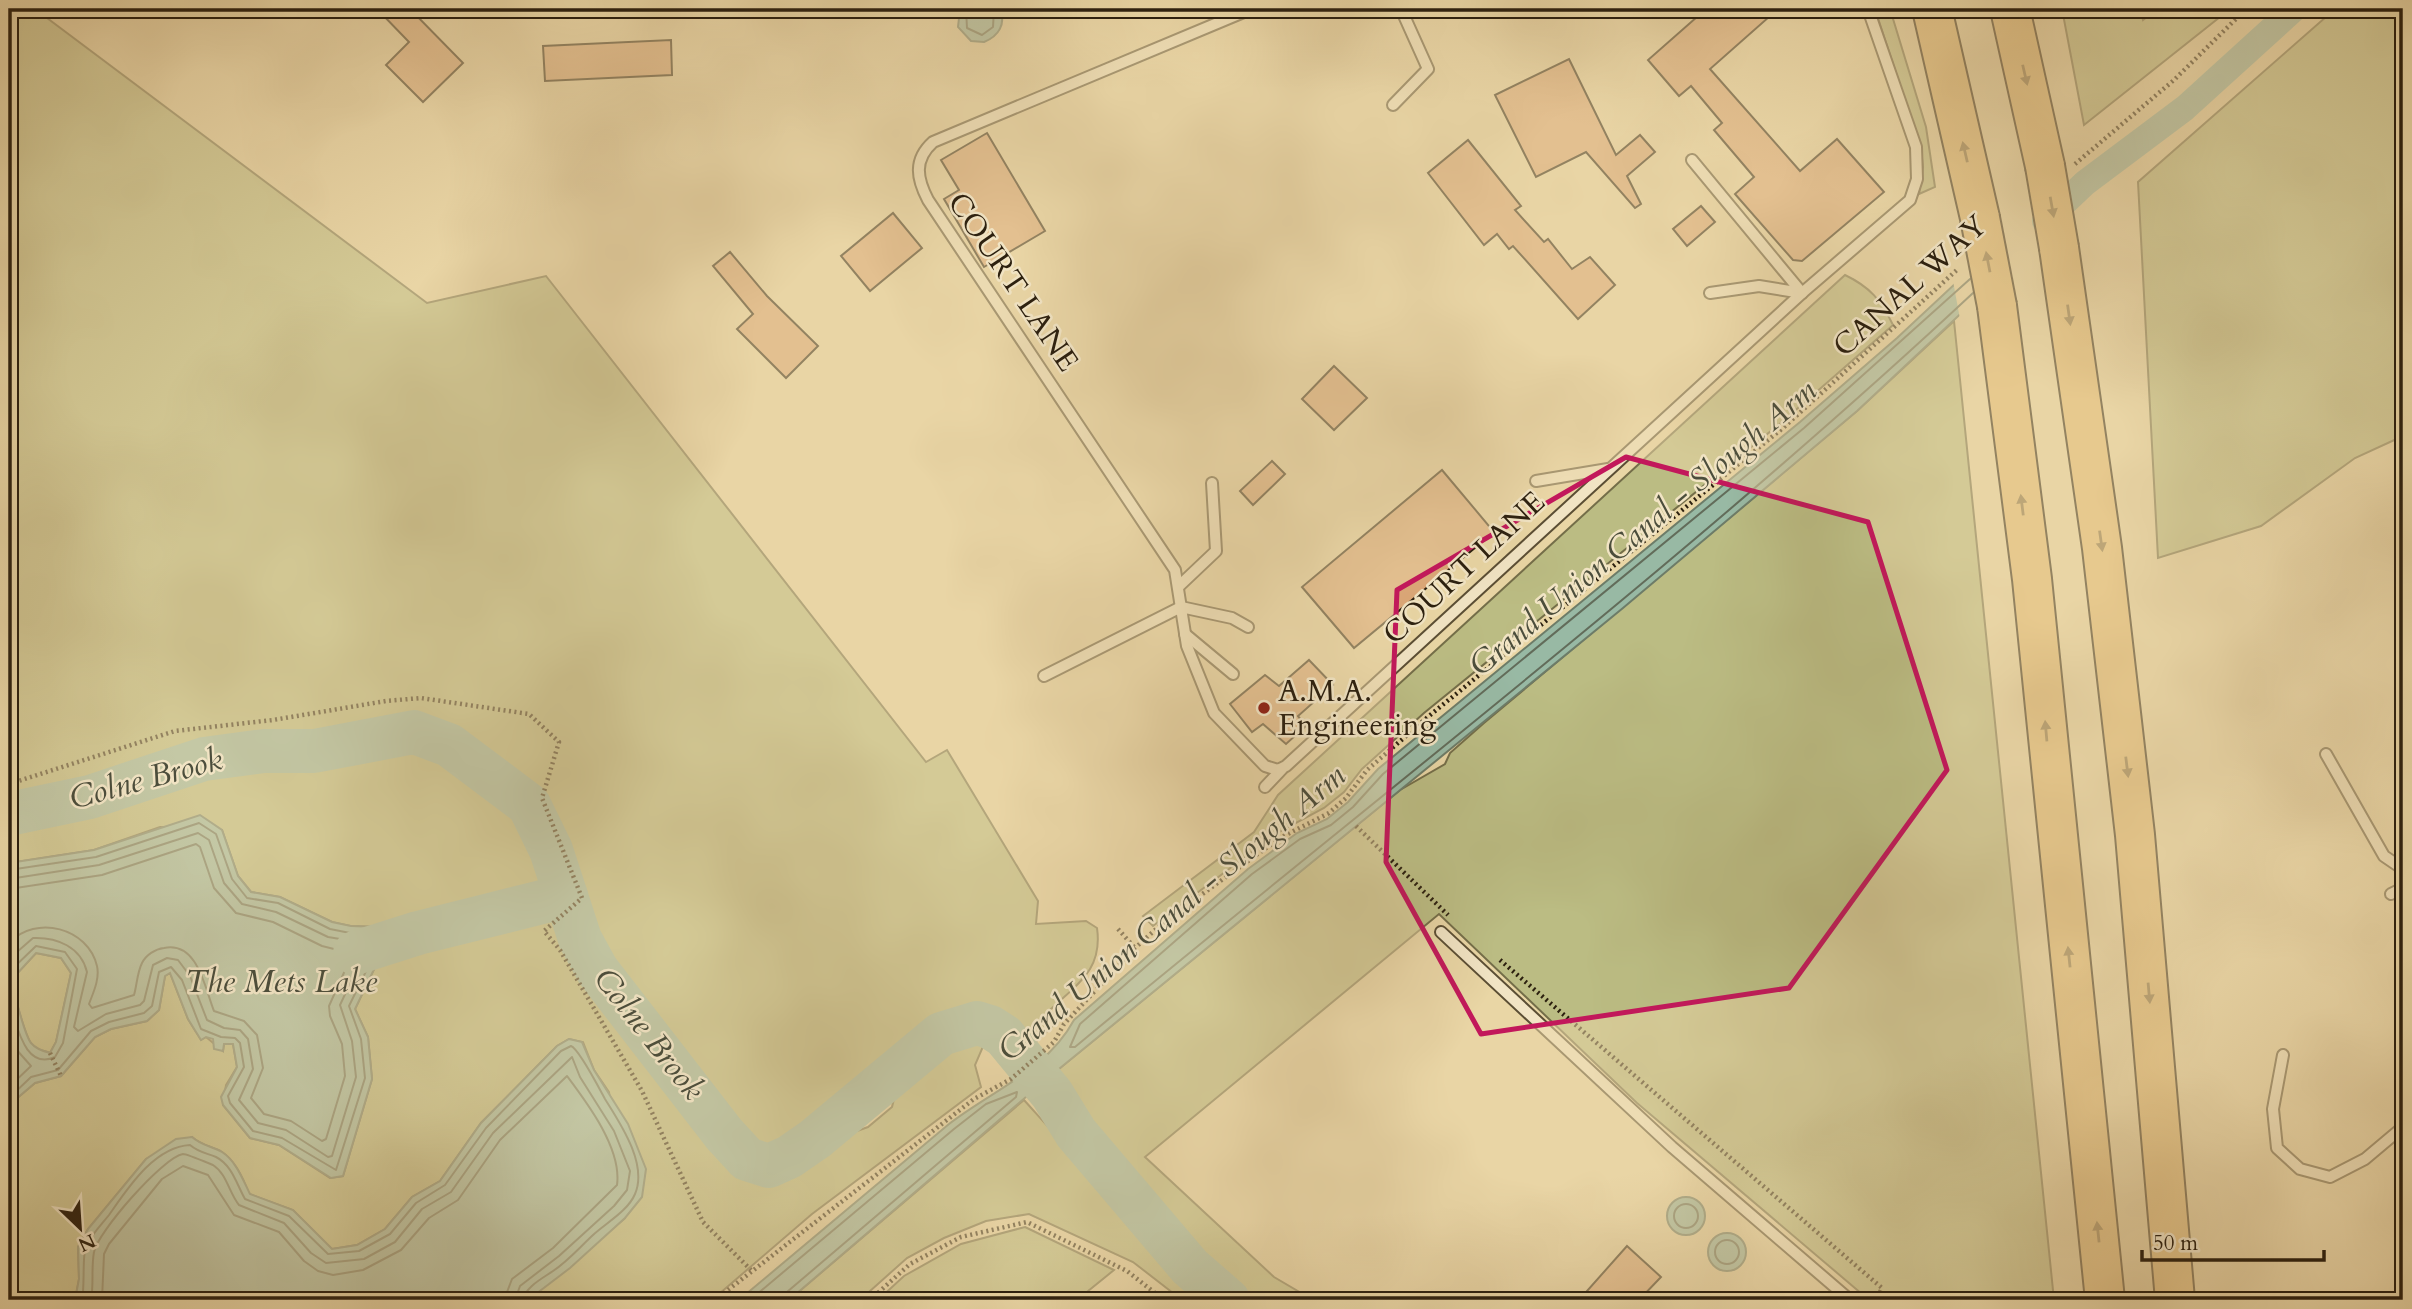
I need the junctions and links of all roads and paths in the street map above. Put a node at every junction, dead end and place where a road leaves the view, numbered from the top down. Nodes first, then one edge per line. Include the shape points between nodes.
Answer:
1 (556, 9) edge
2 (622, 9) edge
3 (1251, 9) edge
4 (1401, 9) edge
5 (1868, 9) edge
6 (1932, 9) edge
7 (2010, 9) edge
8 (2246, 9) edge
9 (1394, 105) dead end
10 (1692, 160) dead end
11 (2059, 166) junction
12 (1964, 264) dead end
13 (1710, 293) dead end
14 (1802, 293) junction
15 (1608, 469) junction
16 (1536, 481) dead end
17 (1212, 483) dead end
18 (1178, 587) junction
19 (1181, 607) junction
20 (1248, 627) dead end
21 (1185, 634) junction
22 (1233, 674) dead end
23 (1044, 677) dead end
24 (2326, 754) dead end
25 (1282, 769) junction
26 (9, 784) edge
27 (1265, 788) dead end
28 (1356, 826) dead end
29 (2403, 869) edge
30 (2403, 888) edge
31 (2391, 894) dead end
32 (1455, 922) dead end
33 (1118, 929) dead end
34 (1441, 932) dead end
35 (1135, 948) junction
36 (1497, 957) dead end
37 (50, 1053) dead end
38 (2283, 1055) dead end
39 (61, 1076) dead end
40 (2403, 1127) edge
41 (751, 1270) junction
42 (715, 1300) edge
43 (870, 1300) edge
44 (1164, 1300) edge
45 (1850, 1300) edge
46 (1876, 1300) edge
47 (2105, 1300) edge
48 (2175, 1300) edge

1 - 2 lane
3 - 18 lane, COURT LANE via 953,132 927,148 918,166 919,184 928,200 1175,570
4 - 9 lane via 1428,69
5 - 14 lane, COURT LANE via 1916,147 1917,179 1910,200 1899,211
47 -> 6 highway, bridge via 2032,579 1997,306
7 -> 11 highway
8 - 11 path via 2174,80
10 - 14 lane
11 -> 48 highway, bridge via 2059,248 2102,548 2135,835
12 - 35 path, CANAL WAY via 1783,428 1429,716 1367,770 1329,813 1280,838
13 - 14 lane via 1759,286
14 - 15 lane, COURT LANE
15 - 16 lane
15 - 25 lane, COURT LANE
17 - 18 lane via 1216,551
18 - 19 lane, COURT LANE
19 - 20 lane via 1232,618
19 - 21 lane, COURT LANE
19 - 23 lane
21 - 22 lane
21 - 25 lane, COURT LANE via 1214,713 1265,766
24 - 29 lane via 2384,856
25 - 27 lane
26 - 41 path via 175,731 386,701 421,698 529,714 559,741 542,798 582,898 544,931 560,950 642,1091 703,1222
28 - 32 path
30 - 31 lane
33 - 35 path
34 - 45 lane via 1672,1147
35 - 41 path, CANAL WAY via 1064,1024 1054,1042 1010,1079 979,1095
36 - 46 path via 1882,1288
37 - 39 path
38 - 40 lane via 2273,1109 2277,1148 2301,1169 2330,1177 2365,1159
41 - 42 path, CANAL WAY
43 - 44 path via 910,1264 961,1237 1027,1222 1127,1271

